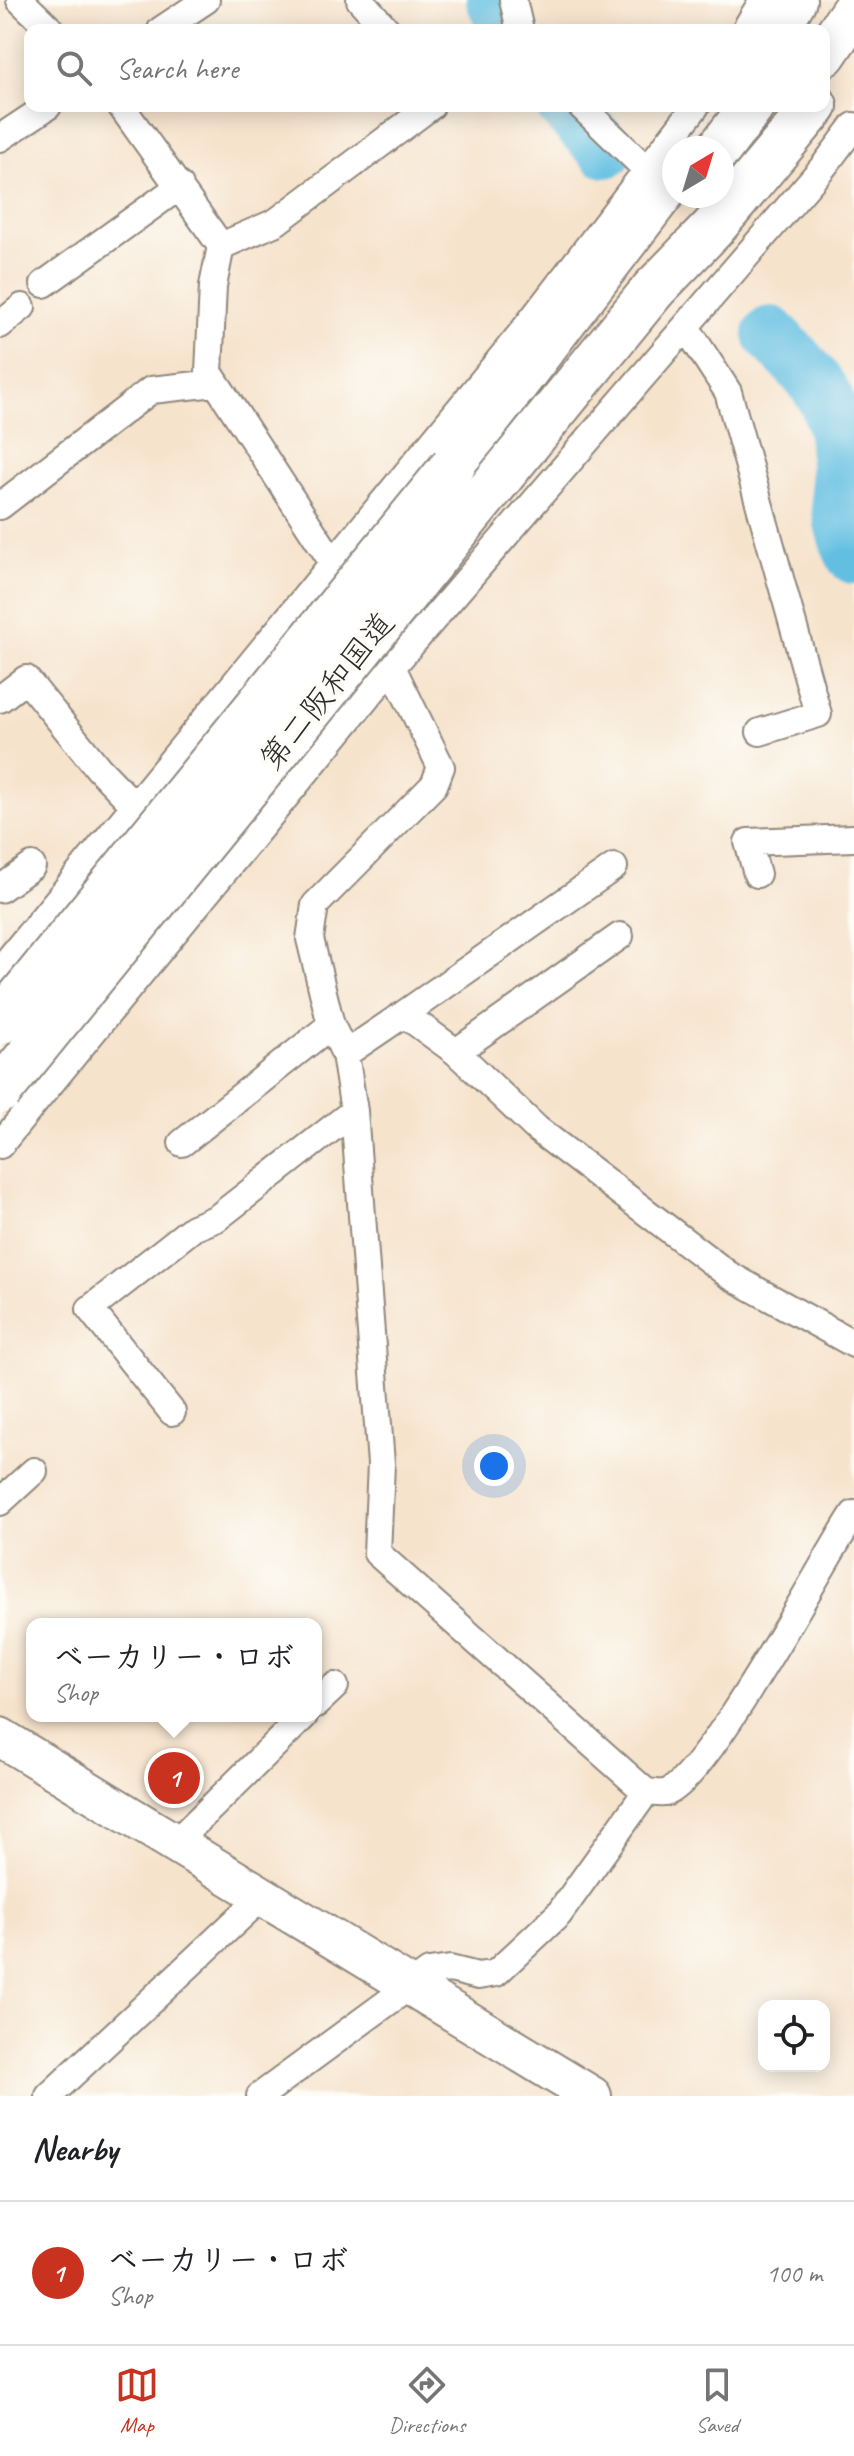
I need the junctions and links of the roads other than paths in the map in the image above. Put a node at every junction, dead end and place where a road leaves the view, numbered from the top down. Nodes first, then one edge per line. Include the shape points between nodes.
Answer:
1 (20, 0) edge
2 (206, 0) edge
3 (360, 0) edge
4 (513, 0) edge
5 (763, 0) edge
6 (794, 0) edge
7 (829, 0) edge
8 (854, 10) edge
9 (45, 24) edge
10 (170, 24) edge
11 (382, 24) edge
12 (519, 24) edge
13 (749, 24) edge
14 (780, 24) edge
15 (813, 24) edge
16 (830, 45) edge
17 (854, 59) edge
18 (830, 88) edge
19 (39, 112) edge
20 (125, 112) edge
21 (423, 112) edge
22 (588, 112) edge
23 (693, 112) edge
24 (723, 112) edge
25 (747, 112) edge
26 (782, 112) edge
27 (810, 112) edge
28 (854, 126) edge
29 (705, 136) edge
30 (729, 136) edge
31 (0, 138) edge
32 (661, 174) edge
33 (734, 178) edge
34 (180, 186) junction
35 (674, 208) edge
36 (713, 208) edge
37 (221, 246) junction
38 (44, 284) dead end
39 (653, 290) junction
40 (22, 307) dead end
41 (0, 325) edge
42 (686, 327) junction
43 (216, 383) junction
44 (453, 466) junction
45 (0, 506) edge
46 (332, 561) junction
47 (392, 667) junction
48 (0, 699) edge
49 (760, 732) dead end
50 (134, 805) junction
51 (854, 838) edge
52 (32, 866) dead end
53 (614, 867) dead end
54 (757, 874) dead end
55 (0, 889) edge
56 (620, 936) dead end
57 (5, 953) edge
58 (404, 1014) junction
59 (0, 1022) edge
60 (331, 1025) junction
61 (456, 1052) junction
62 (345, 1054) junction
63 (0, 1091) edge
64 (354, 1111) junction
65 (182, 1143) dead end
66 (0, 1145) edge
67 (854, 1344) edge
68 (172, 1412) dead end
69 (34, 1471) dead end
70 (0, 1502) edge
71 (854, 1514) edge
72 (298, 1722) edge
73 (0, 1737) edge
74 (646, 1792) junction
75 (176, 1842) junction
76 (264, 1895) junction
77 (412, 1986) junction
78 (49, 2096) edge
79 (260, 2096) edge
80 (592, 2096) edge

1 - 9 street
2 - 10 street
3 - 11 street
4 - 12 street
5 - 13 street
6 - 14 highway
7 - 15 highway
8 - 16 highway
17 - 18 highway
19 - 31 street
20 - 34 street
21 - 37 street via 276,222
22 - 32 street
23 - 32 street
24 - 29 highway
25 - 30 highway
26 - 33 highway
27 - 39 highway
28 - 42 street
32 - 44 highway
32 - 46 street
34 - 37 street
34 - 38 street
35 - 44 highway via 610,291
36 - 39 highway
37 - 43 street via 213,286 209,372
39 - 63 highway, 第二阪和国道, bridge
40 - 41 street
42 - 47 street
42 - 49 street via 728,392 818,714
43 - 45 street via 151,390
43 - 46 street
44 - 59 highway, 第二阪和国道, bridge
46 - 47 street
46 - 50 street
47 - 60 street via 441,767 434,785 315,905 310,939
47 - 66 street
48 - 50 street via 26,679
50 - 57 street
51 - 54 street via 748,842
52 - 55 street
53 - 58 street
56 - 61 street
58 - 61 street
58 - 62 street
60 - 62 street
60 - 65 street
61 - 67 street via 537,1129 729,1275
62 - 64 street
64 - 68 street via 90,1309
64 - 74 street via 381,1464 377,1553
69 - 70 street
71 - 74 street via 726,1726 686,1778 665,1793
72 - 75 street
73 - 75 street
74 - 77 street via 559,1914 496,1973 429,1972
75 - 76 street
76 - 77 street
76 - 78 street
77 - 79 street
77 - 80 street

